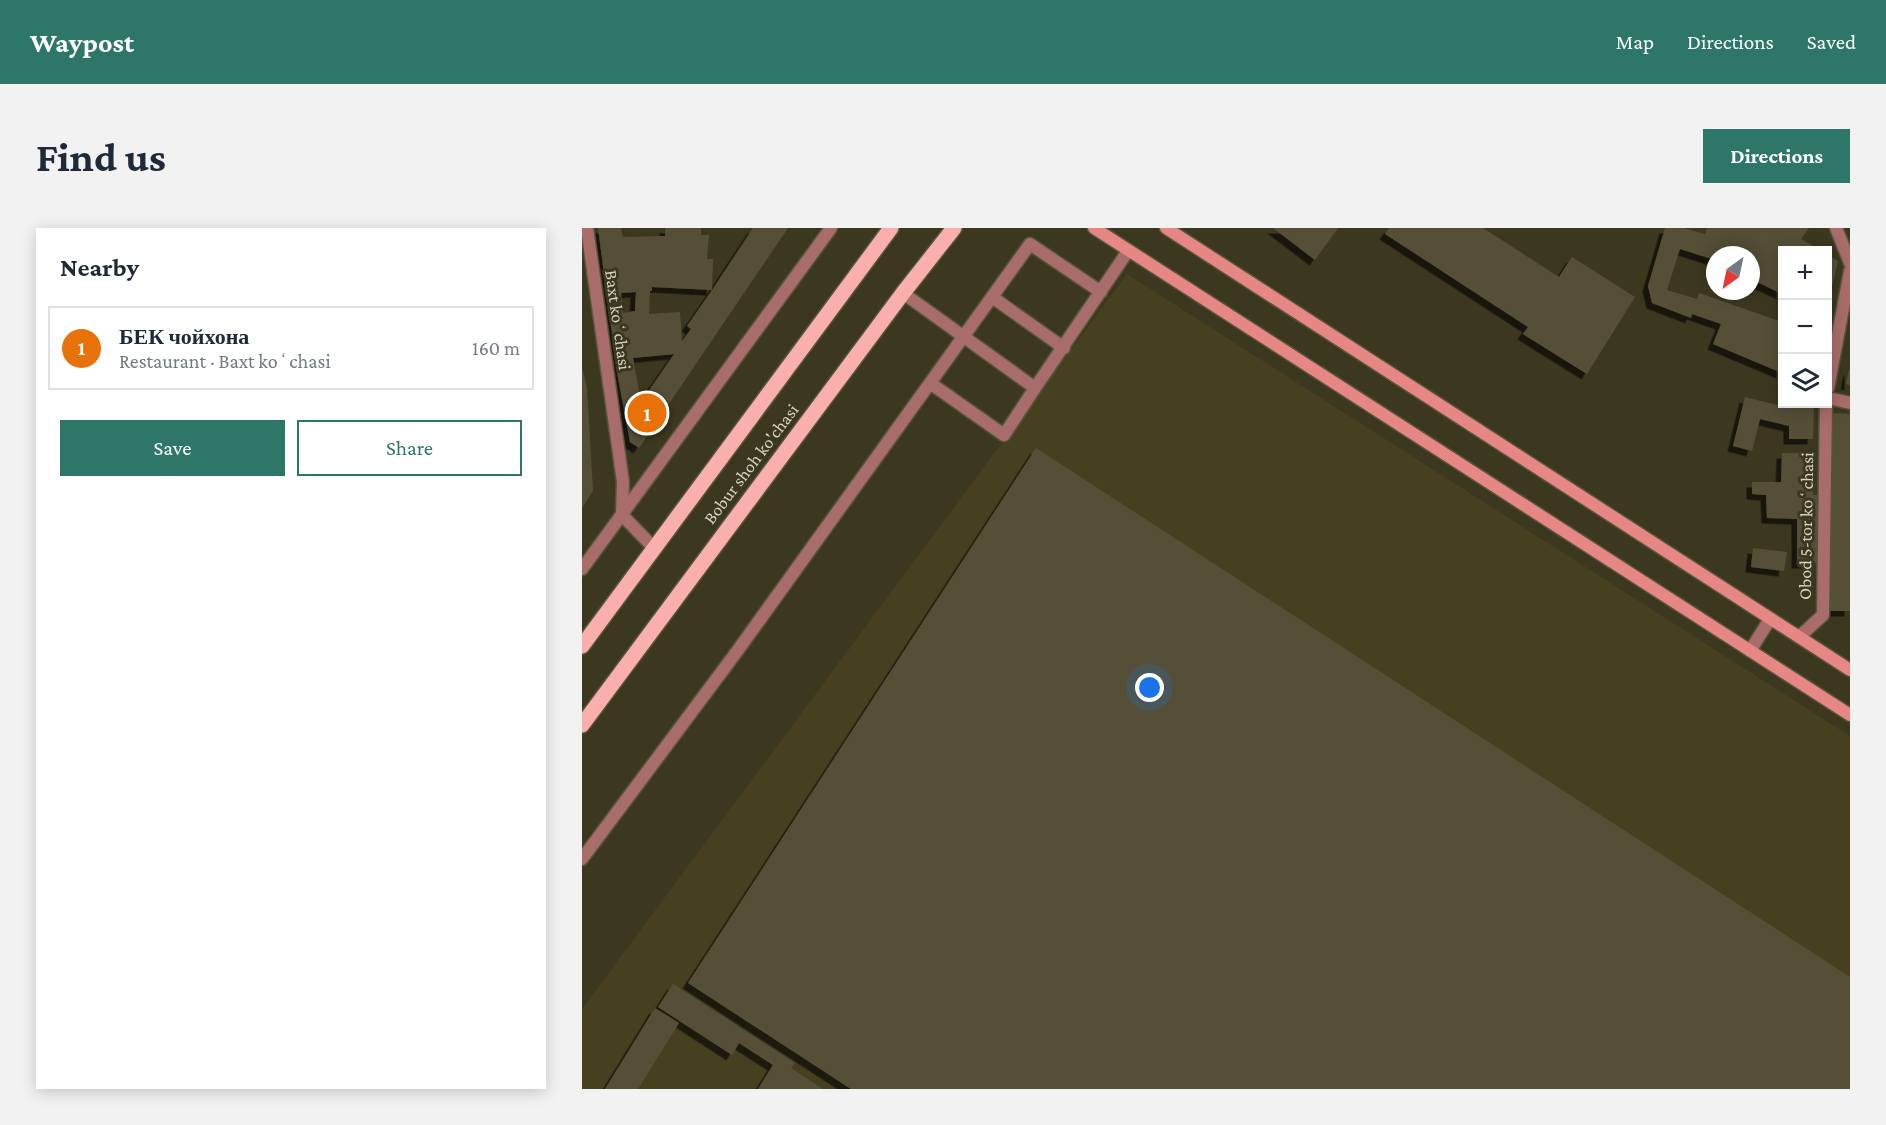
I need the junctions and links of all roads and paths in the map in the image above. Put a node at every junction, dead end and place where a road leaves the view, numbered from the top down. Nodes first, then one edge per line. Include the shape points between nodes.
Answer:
1 (587, 228) edge
2 (831, 228) edge
3 (891, 228) edge
4 (954, 228) edge
5 (1094, 228) edge
6 (1166, 228) edge
7 (1836, 228) edge
8 (1128, 251) junction
9 (1850, 263) edge
10 (1850, 271) edge
11 (1101, 292) junction
12 (903, 293) junction
13 (992, 297) junction
14 (963, 337) junction
15 (1064, 348) junction
16 (1832, 362) edge
17 (930, 383) junction
18 (1035, 388) junction
19 (1832, 399) edge
20 (1850, 403) edge
21 (1826, 408) edge
22 (622, 516) junction
23 (654, 548) junction
24 (582, 569) edge
25 (1770, 619) junction
26 (1799, 637) junction
27 (582, 646) edge
28 (1750, 651) junction
29 (1850, 670) edge
30 (1850, 715) edge
31 (582, 725) edge
32 (582, 859) edge

1 - 22 street, Baxt koʻchasi via 622,482
2 - 22 street
3 - 23 main road, Bobur shoh ko'chasi
4 - 12 main road, Bobur shoh ko'chasi
5 - 8 main road
6 - 25 main road
7 - 9 street
8 - 11 street
8 - 28 main road
10 - 16 street
11 - 13 street via 1030,244
11 - 15 street
12 - 14 street
12 - 31 main road, Bobur shoh ko'chasi
13 - 14 street
13 - 15 street
14 - 17 street
14 - 18 street
15 - 18 street
17 - 18 street via 1004,435
17 - 32 street
19 - 20 street
21 - 26 street, Obod 5-tor koʻchasi via 1824,615
22 - 23 street
22 - 24 street
23 - 27 main road, Bobur shoh ko'chasi
25 - 26 main road
25 - 28 street
26 - 29 main road
28 - 30 main road

